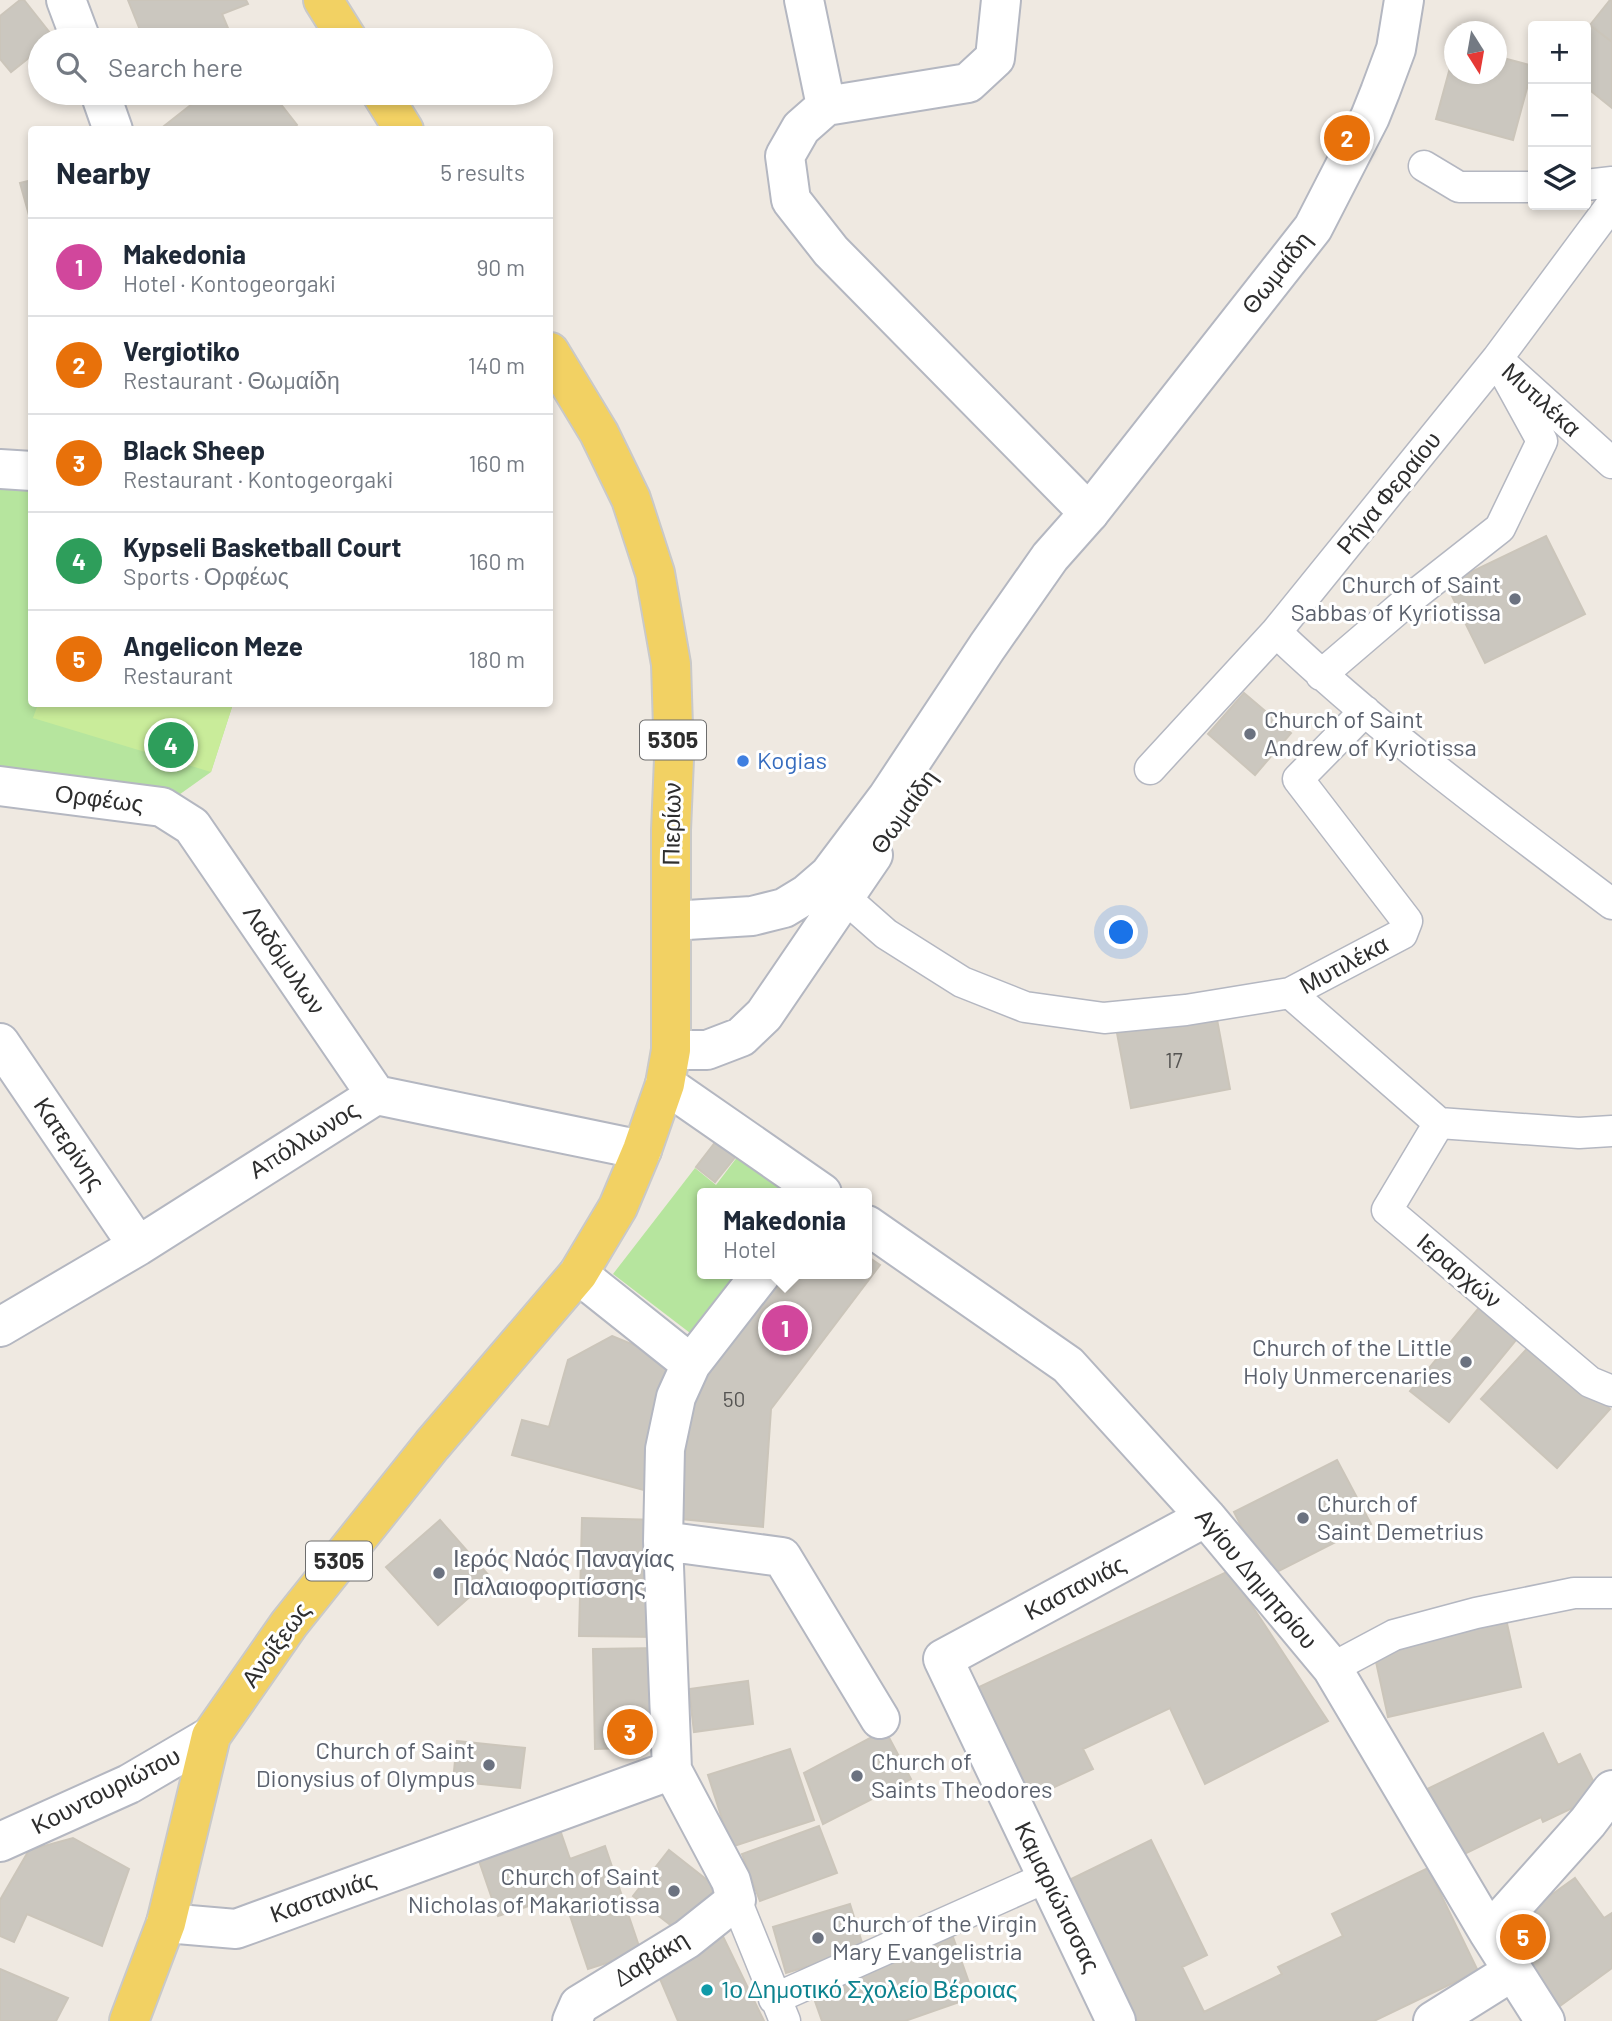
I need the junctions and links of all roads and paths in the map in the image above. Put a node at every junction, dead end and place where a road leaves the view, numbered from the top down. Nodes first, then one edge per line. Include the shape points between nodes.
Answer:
1 (66, 0) edge
2 (323, 0) edge
3 (804, 0) edge
4 (1002, 0) edge
5 (1404, 0) edge
6 (76, 28) edge
7 (340, 28) edge
8 (104, 105) edge
9 (388, 105) edge
10 (826, 106) junction
11 (112, 126) edge
12 (402, 126) edge
13 (1424, 166) dead end
14 (1612, 182) edge
15 (1591, 184) edge
16 (1528, 187) edge
17 (1612, 204) edge
18 (1497, 359) junction
19 (555, 368) edge
20 (1612, 463) edge
21 (0, 470) edge
22 (28, 471) edge
23 (1089, 513) junction
24 (1276, 632) junction
25 (1321, 675) junction
26 (1365, 711) junction
27 (1150, 769) dead end
28 (0, 786) edge
29 (192, 826) joint
30 (844, 897) junction
31 (1612, 904) edge
32 (671, 921) junction
33 (1290, 993) junction
34 (0, 1043) edge
35 (668, 1067) junction
36 (376, 1095) junction
37 (1439, 1123) junction
38 (1612, 1131) edge
39 (642, 1150) junction
40 (816, 1188) edge
41 (872, 1228) edge
42 (138, 1246) junction
43 (578, 1274) junction
44 (757, 1279) edge
45 (0, 1327) edge
46 (691, 1364) junction
47 (1612, 1391) edge
48 (1206, 1517) junction
49 (663, 1541) junction
50 (1612, 1593) edge
51 (943, 1659) joint
52 (1332, 1668) junction
53 (880, 1719) dead end
54 (211, 1736) junction
55 (672, 1770) junction
56 (1612, 1790) edge
57 (0, 1842) edge
58 (1047, 1877) junction
59 (736, 1900) junction
60 (166, 1923) junction
61 (1489, 1933) junction
62 (1513, 1971) junction
63 (780, 2010) edge
64 (129, 2021) edge
65 (572, 2021) edge
66 (1116, 2021) edge
67 (1433, 2021) edge
68 (1545, 2021) edge

1 - 6 street
2 - 7 main road
3 - 10 street
4 - 10 street via 995,58 968,83
5 - 23 street, Θωμαίδη via 1396,49 1380,92 1313,228
8 - 11 street
9 - 12 main road
10 - 23 street via 801,128 785,156 791,200 831,251
13 - 16 street via 1459,187
14 - 15 street
17 - 18 street, Ρήγα Φεραίου
18 - 20 street, Μυτιλέκα
18 - 24 street, Ρήγα Φεραίου
18 - 25 street, Μυτιλέκα via 1542,441 1500,528
19 - 32 main road, Πιερίων / 5305 via 599,433 631,499 655,573 671,664
21 - 22 street
23 - 30 street, Θωμαίδη via 966,723
23 - 32 street, Θωμαίδη via 1050,557 887,799 829,875 784,908 752,916
24 - 25 street
24 - 27 street, Ρήγα Φεραίου
25 - 26 street
26 - 31 street
26 - 33 street, Μυτιλέκα via 1298,779 1407,921 1402,934
28 - 29 street, Ορφέως via 163,807
29 - 36 street, Λαδόμυλων
30 - 33 street via 886,934 961,982 1025,1007 1104,1018
30 - 35 street, Θωμαίδη via 764,1015 741,1037
32 - 35 main road, Πιερίων / 5305
33 - 37 street
34 - 42 street, Κατερίνης
35 - 39 main road, Πιερίων / 5305
35 - 40 street
36 - 39 street, Απόλλωνος
36 - 42 street, Απόλλωνος
37 - 38 street via 1579,1133
37 - 47 street, Ιεραρχών via 1387,1210 1590,1382
39 - 43 main road, Ανοίξεως / 5305 via 618,1207
41 - 48 street, Αγίου Δημητρίου via 1069,1366
42 - 45 street, Απόλλωνος
43 - 46 street
43 - 54 main road, Ανοίξεως / 5305 via 432,1445 289,1624
44 - 46 street
46 - 49 street via 676,1396 665,1449
48 - 51 street, Καστανιάς
48 - 52 street, Αγίου Δημητρίου
49 - 53 street via 782,1557
49 - 55 street
50 - 52 street via 1574,1593 1476,1613 1394,1636
51 - 58 street, Καμαριώτισσας
52 - 61 street, Αγίου Δημητρίου
54 - 57 street, Κουντουριώτου via 129,1784
54 - 60 main road, Ανοίξεως / 5305
55 - 59 street via 731,1881
55 - 60 street, Καστανιάς via 236,1929
56 - 61 street
58 - 63 street
58 - 66 street, Καμαριώτισσας
59 - 63 street
59 - 65 street, Δαβάκη via 687,1938 579,2005
60 - 64 main road, Ανοίξεως / 5305
61 - 62 street, Αγίου Δημητρίου
62 - 67 street
62 - 68 street, Αγίου Δημητρίου

